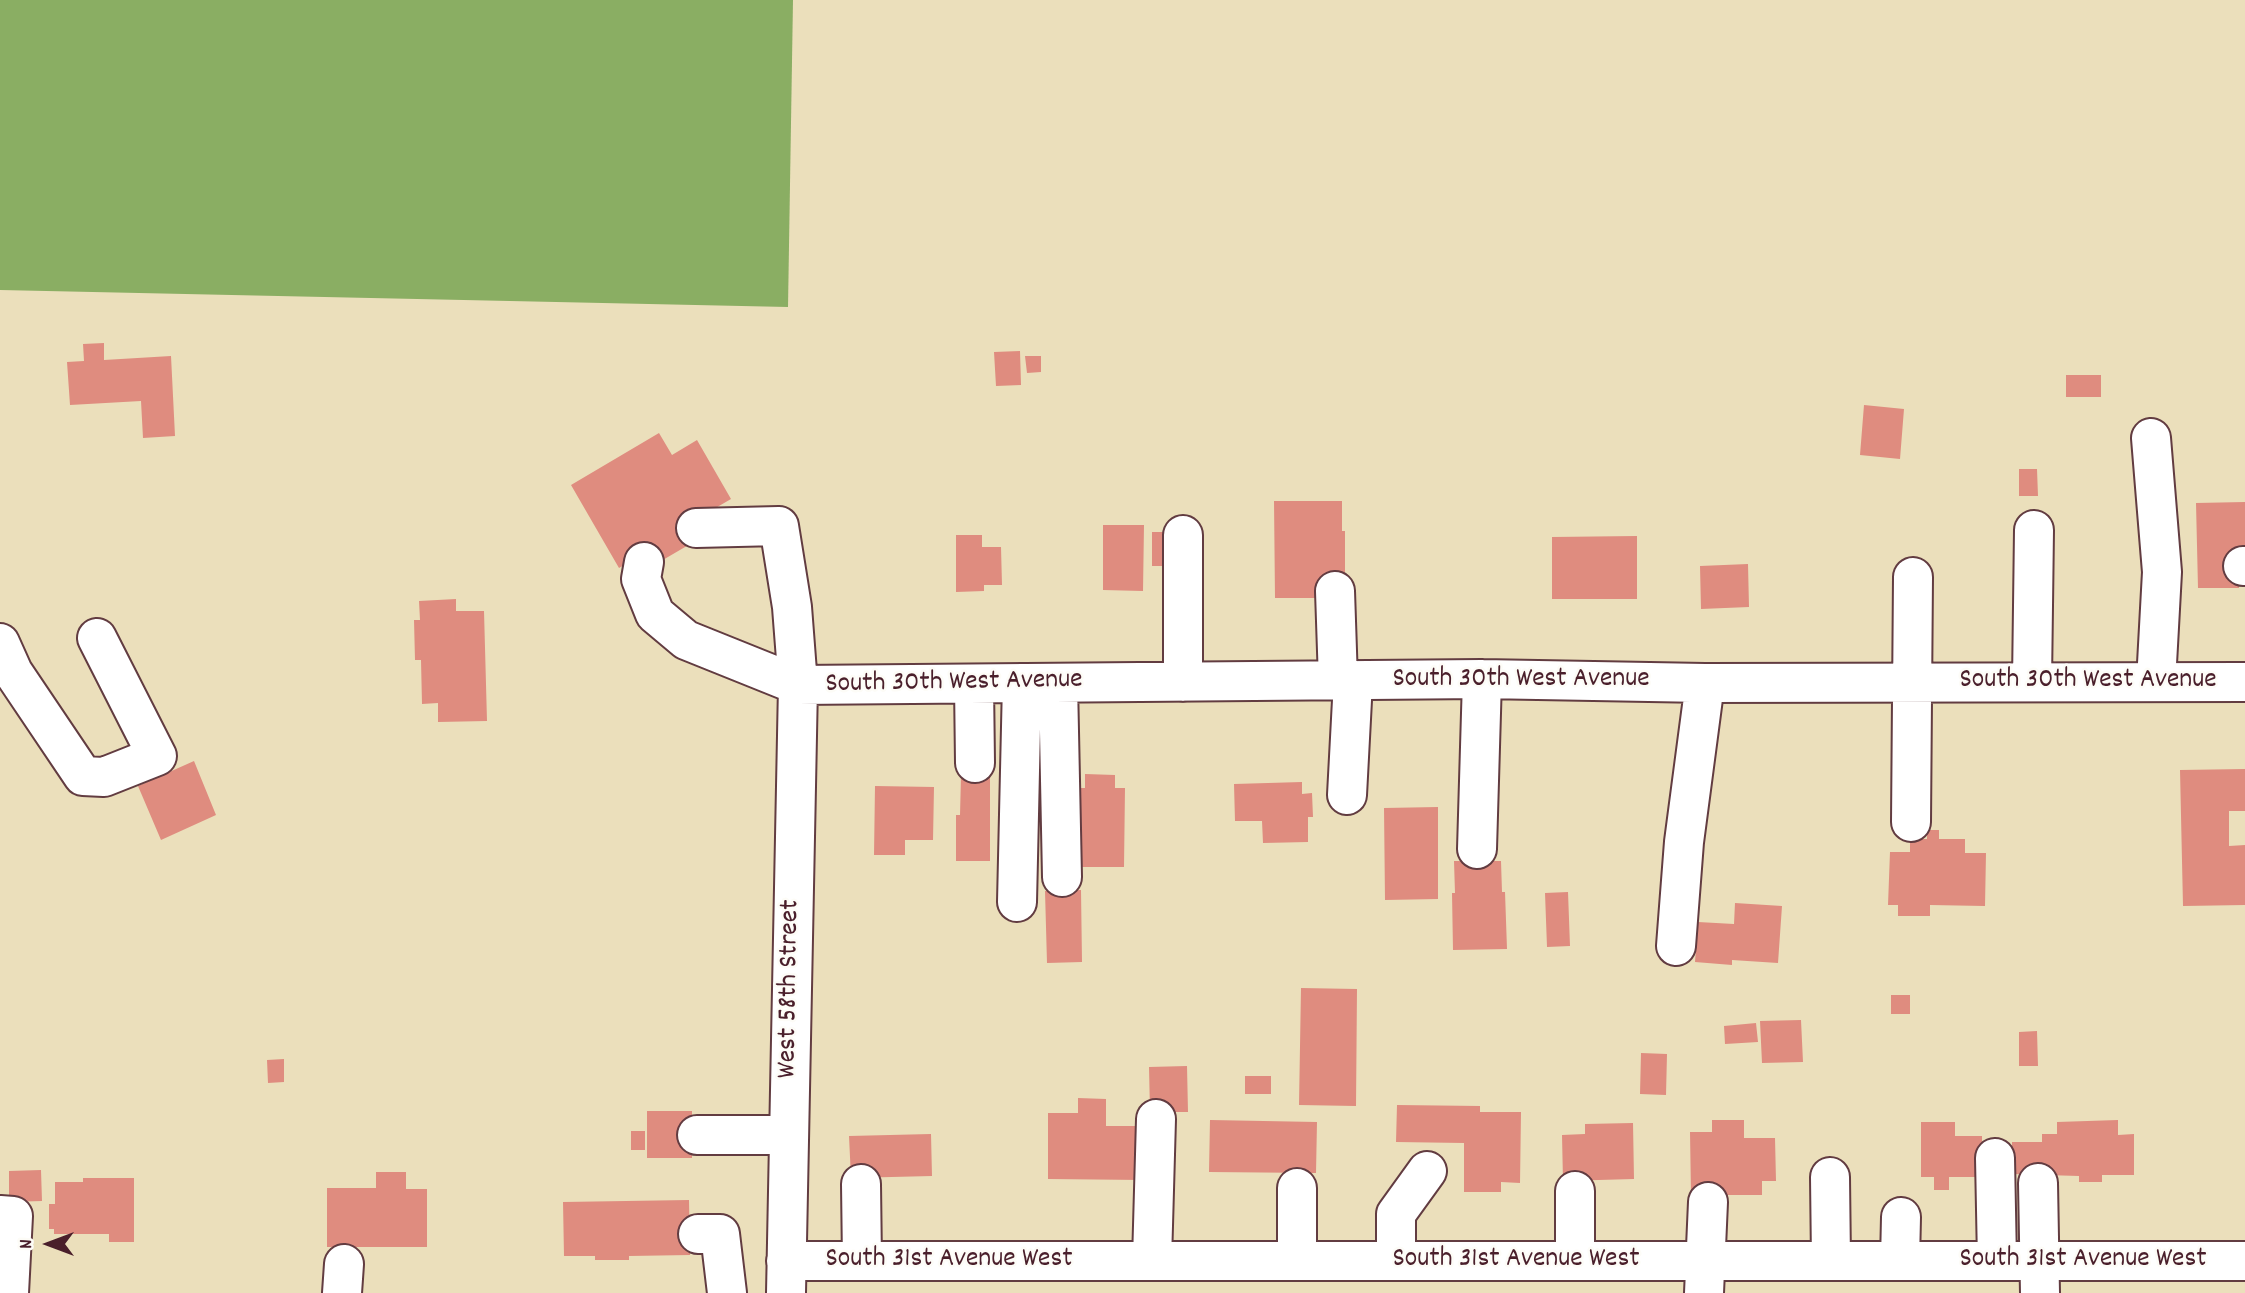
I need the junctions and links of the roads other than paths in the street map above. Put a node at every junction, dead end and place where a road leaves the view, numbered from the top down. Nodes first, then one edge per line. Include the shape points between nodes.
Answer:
1 (2151, 438) dead end
2 (696, 528) dead end
3 (2034, 530) dead end
4 (1183, 535) dead end
5 (644, 562) dead end
6 (1913, 577) dead end
7 (1335, 591) dead end
8 (97, 638) dead end
9 (0, 643) edge
10 (1482, 679) junction
11 (1345, 681) junction
12 (1183, 682) junction
13 (1913, 682) junction
14 (2032, 682) junction
15 (2156, 682) junction
16 (2245, 682) edge
17 (1040, 683) junction
18 (1705, 683) junction
19 (974, 684) junction
20 (798, 685) junction
21 (975, 763) dead end
22 (1347, 795) dead end
23 (1911, 822) dead end
24 (1477, 849) dead end
25 (1062, 877) dead end
26 (1017, 902) dead end
27 (1676, 946) dead end
28 (1156, 1119) dead end
29 (698, 1135) dead end
30 (788, 1135) junction
31 (1995, 1158) dead end
32 (1427, 1171) dead end
33 (1830, 1177) dead end
34 (2038, 1183) dead end
35 (861, 1184) dead end
36 (1297, 1188) dead end
37 (1575, 1191) dead end
38 (1708, 1202) dead end
39 (0, 1215) edge
40 (1901, 1217) dead end
41 (698, 1234) dead end
42 (862, 1261) junction
43 (1152, 1261) junction
44 (1297, 1261) junction
45 (1575, 1261) junction
46 (1831, 1261) junction
47 (1900, 1261) junction
48 (1997, 1261) junction
49 (2245, 1261) edge
50 (1386, 1272) edge
51 (786, 1277) edge
52 (1082, 1277) edge
53 (1216, 1277) edge
54 (1518, 1277) edge
55 (1644, 1277) edge
56 (1704, 1277) edge
57 (1948, 1277) edge
58 (2040, 1277) edge
59 (9, 1293) edge
60 (727, 1293) edge

1 - 15 street via 2162,572
2 - 20 street, West 58th Street via 779,526
3 - 14 street
4 - 12 street
5 - 20 street via 641,579 655,614 686,640
6 - 13 street
7 - 11 street
8 - 9 street via 157,756 104,777 83,776 13,672
10 - 11 street, South 30th West Avenue
10 - 18 street, South 30th West Avenue
10 - 24 street
11 - 12 street, South 30th West Avenue
11 - 22 street
12 - 17 street, South 30th West Avenue
13 - 14 street, South 30th West Avenue
13 - 18 street, South 30th West Avenue
13 - 23 street
14 - 15 street, South 30th West Avenue
15 - 16 street, South 30th West Avenue
17 - 19 street, South 30th West Avenue
17 - 25 street
17 - 26 street
18 - 27 street
19 - 20 street, South 30th West Avenue
19 - 21 street
20 - 30 street, West 58th Street
28 - 43 street
29 - 30 street
30 - 51 street, West 58th Street
31 - 48 street
32 - 50 street via 1396,1214
33 - 46 street
34 - 58 street
35 - 42 street
36 - 44 street
37 - 45 street
38 - 56 street
39 - 59 street via 13,1216
40 - 47 street
41 - 60 street via 720,1234
42 - 51 street, South 31st Avenue West
42 - 52 street, South 31st Avenue West
43 - 52 street, South 31st Avenue West
43 - 53 street, South 31st Avenue West
44 - 50 street, South 31st Avenue West
44 - 53 street, South 31st Avenue West
45 - 54 street, South 31st Avenue West
45 - 55 street, South 31st Avenue West
46 - 47 street, South 31st Avenue West
46 - 56 street, South 31st Avenue West
47 - 57 street, South 31st Avenue West
48 - 57 street, South 31st Avenue West
48 - 58 street, South 31st Avenue West
49 - 58 street, South 31st Avenue West
50 - 54 street, South 31st Avenue West
55 - 56 street, South 31st Avenue West

